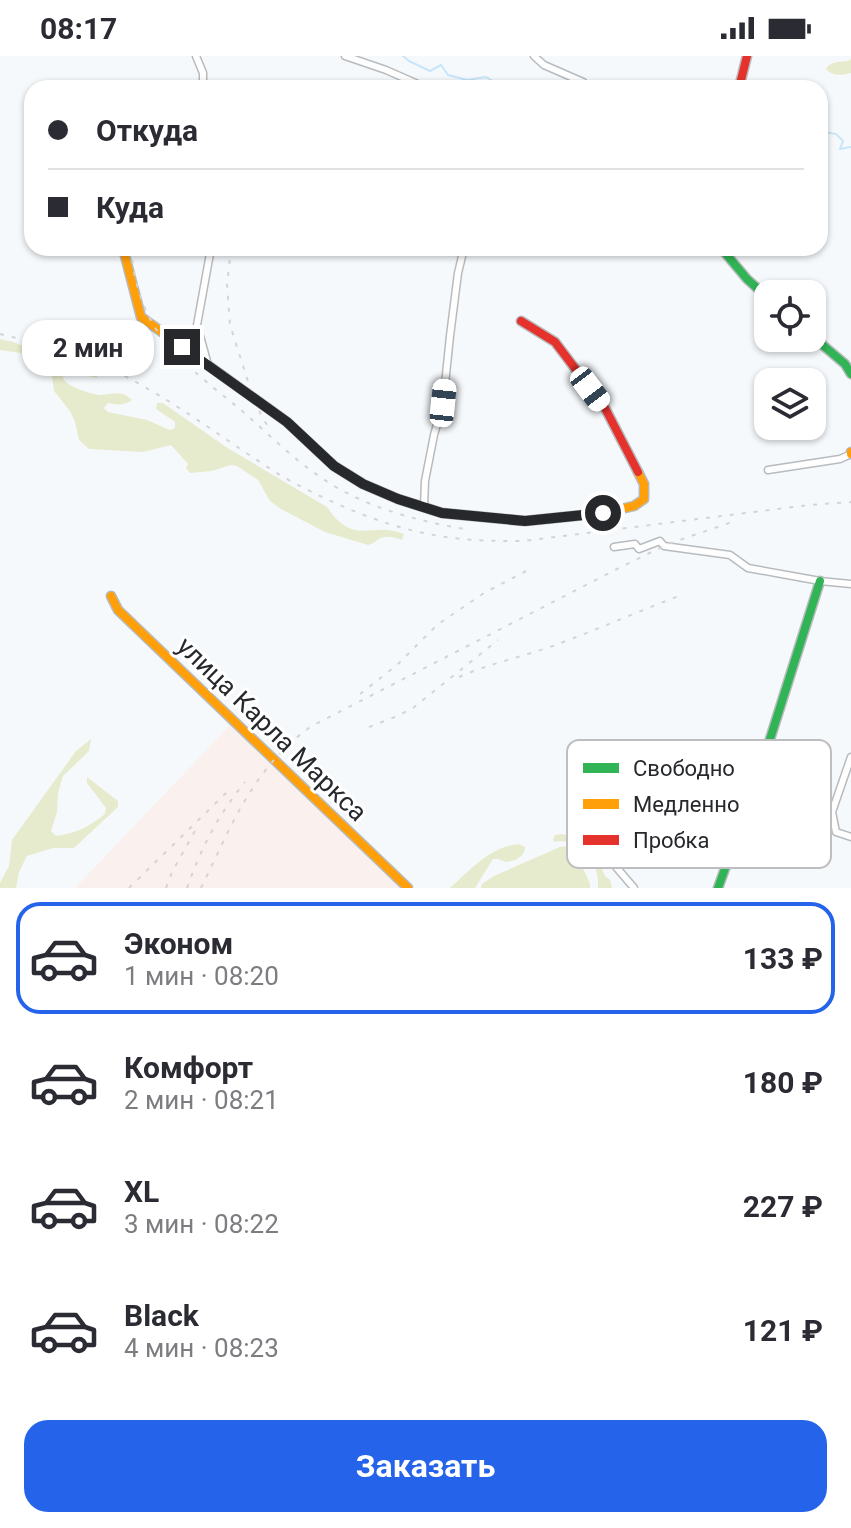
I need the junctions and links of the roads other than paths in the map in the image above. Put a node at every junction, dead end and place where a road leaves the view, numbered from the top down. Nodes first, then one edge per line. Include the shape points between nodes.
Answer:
1 (196, 56) edge
2 (345, 56) edge
3 (534, 56) edge
4 (747, 56) edge
5 (203, 80) edge
6 (409, 80) edge
7 (578, 80) edge
8 (741, 80) edge
9 (125, 256) edge
10 (210, 256) edge
11 (462, 256) edge
12 (728, 256) edge
13 (754, 285) edge
14 (521, 321) dead end
15 (826, 348) edge
16 (208, 365) junction
17 (851, 374) edge
18 (851, 453) edge
19 (768, 470) dead end
20 (424, 507) junction
21 (614, 547) dead end
22 (820, 581) junction
23 (851, 584) edge
24 (111, 596) dead end
25 (770, 740) edge
26 (851, 757) edge
27 (851, 837) edge
28 (617, 868) edge
29 (725, 868) edge
30 (408, 888) edge
31 (634, 888) edge
32 (718, 888) edge

1 - 5 street
2 - 6 street
3 - 7 street
4 - 8 street
9 - 16 street via 141,317
10 - 16 street via 197,325
11 - 20 street
12 - 13 street
14 - 20 street via 555,342 605,408 644,484 644,499 603,513 525,521
15 - 17 street
16 - 20 street via 287,422 349,476
18 - 19 street
21 - 22 street via 635,544 639,549 660,541 664,546 730,555 748,568
22 - 23 street
22 - 25 street
24 - 30 street, улица Карла Маркса via 118,610
26 - 27 street via 832,812 836,832
28 - 31 street
29 - 32 street

